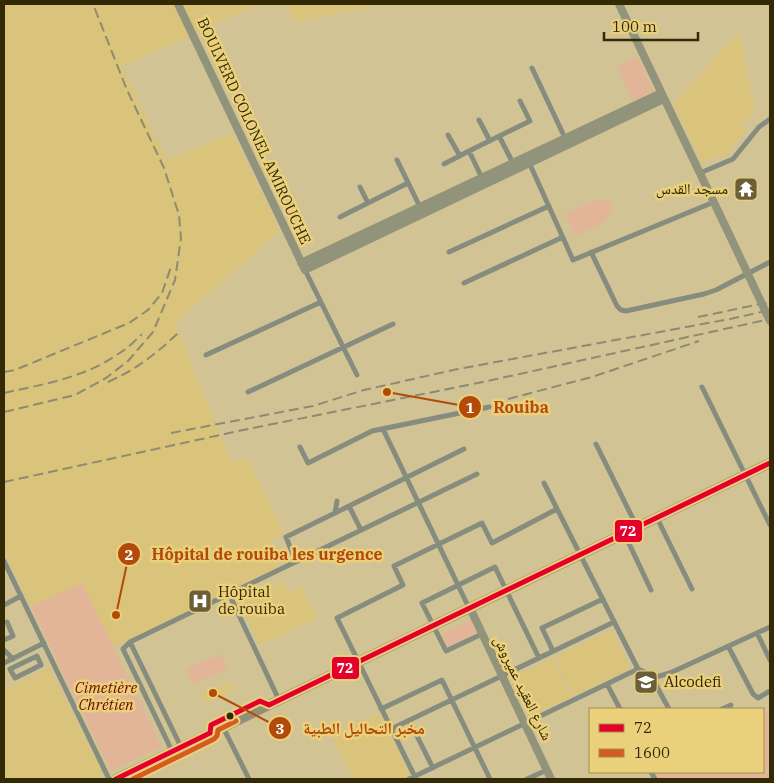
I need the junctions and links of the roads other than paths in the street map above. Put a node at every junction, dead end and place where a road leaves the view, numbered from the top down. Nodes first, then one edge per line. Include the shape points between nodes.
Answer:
1 (178, 4) edge
2 (619, 4) edge
3 (532, 68) dead end
4 (663, 96) junction
5 (520, 101) dead end
6 (770, 119) edge
7 (479, 120) dead end
8 (448, 135) dead end
9 (500, 136) junction
10 (565, 138) junction
11 (490, 141) junction
12 (469, 152) junction
13 (460, 156) junction
14 (397, 160) dead end
15 (528, 160) junction
16 (513, 163) junction
17 (444, 164) dead end
18 (700, 173) junction
19 (482, 178) junction
20 (408, 183) junction
21 (360, 187) dead end
22 (714, 202) junction
23 (368, 203) junction
24 (549, 206) junction
25 (420, 207) junction
26 (340, 217) dead end
27 (563, 238) junction
28 (450, 252) dead end
29 (591, 252) junction
30 (770, 262) edge
31 (303, 267) junction
32 (464, 283) dead end
33 (320, 302) junction
34 (770, 321) edge
35 (393, 324) dead end
36 (343, 347) junction
37 (206, 355) dead end
38 (357, 375) dead end
39 (702, 387) dead end
40 (248, 392) dead end
41 (489, 407) dead end
42 (383, 429) junction
43 (596, 444) dead end
44 (300, 447) dead end
45 (464, 449) dead end
46 (770, 463) edge
47 (477, 474) dead end
48 (745, 475) junction
49 (406, 477) junction
50 (544, 482) dead end
51 (337, 501) dead end
52 (418, 502) junction
53 (349, 506) junction
54 (557, 509) junction
55 (335, 513) junction
56 (657, 518) junction
57 (770, 525) edge
58 (637, 527) junction
59 (361, 530) junction
60 (624, 533) junction
61 (438, 543) junction
62 (580, 554) junction
63 (4, 561) edge
64 (296, 562) junction
65 (458, 585) junction
66 (692, 589) dead end
67 (507, 590) junction
68 (651, 590) dead end
69 (228, 594) junction
70 (20, 596) junction
71 (603, 599) junction
72 (4, 605) edge
73 (470, 608) junction
74 (7, 622) dead end
75 (614, 622) junction
76 (433, 626) junction
77 (770, 627) edge
78 (758, 633) junction
79 (482, 634) junction
80 (4, 640) edge
81 (130, 642) junction
82 (44, 643) junction
83 (728, 646) junction
84 (4, 650) edge
85 (553, 651) junction
86 (19, 656) junction
87 (539, 658) junction
88 (13, 659) junction
89 (770, 660) edge
90 (358, 661) junction
91 (4, 663) edge
92 (23, 663) junction
93 (638, 669) junction
94 (28, 672) junction
95 (650, 674) junction
96 (502, 675) junction
97 (607, 684) junction
98 (770, 691) edge
99 (279, 700) junction
100 (452, 700) junction
101 (731, 705) dead end
102 (619, 708) edge
103 (668, 708) edge
104 (724, 708) edge
105 (382, 709) junction
106 (409, 720) junction
107 (525, 724) junction
108 (223, 727) junction
109 (391, 729) junction
110 (475, 748) junction
111 (176, 749) junction
112 (433, 768) junction
113 (547, 770) junction
114 (413, 778) edge
115 (109, 779) edge
116 (116, 779) edge
117 (248, 779) edge
118 (490, 779) edge
119 (527, 779) edge
120 (551, 779) edge

1 - 31 main road, BOULVERD COLONEL AMIROUCHE
2 - 4 main road
3 - 10 street
4 - 10 main road
4 - 15 main road
4 - 18 main road
5 - 9 street via 530,121
6 - 18 street via 759,127 733,159
7 - 11 street
8 - 13 street
9 - 11 street
9 - 16 street
10 - 15 main road
11 - 12 street
12 - 13 street
12 - 19 street
13 - 17 street
14 - 20 street
15 - 16 main road
15 - 24 street
15 - 31 main road
16 - 19 main road
18 - 22 main road
19 - 25 main road
20 - 23 street
20 - 25 street
21 - 23 street
22 - 29 street
22 - 34 main road, bridge
23 - 26 street
24 - 27 street
24 - 28 street
25 - 31 main road
27 - 29 street via 573,260
27 - 32 street
29 - 30 street via 617,306 626,311 716,290
31 - 33 street
33 - 36 street
33 - 37 street
35 - 36 street
36 - 38 street
36 - 40 street
39 - 48 street
41 - 42 street
42 - 44 street via 372,431 308,463
42 - 49 street
43 - 58 street
45 - 49 street
46 - 48 highway
47 - 52 street
48 - 56 highway
48 - 57 street
49 - 52 street
49 - 53 street
50 - 54 street
51 - 55 street
52 - 59 street
52 - 61 street
53 - 55 street
53 - 59 street
54 - 61 street via 492,543 482,523
54 - 62 street
55 - 64 street via 286,538
56 - 58 highway
56 - 66 street
58 - 60 highway
59 - 64 street
60 - 62 highway
60 - 68 street
61 - 65 street
61 - 90 street via 394,566 403,585 337,618
62 - 67 highway
62 - 71 street
63 - 70 street
64 - 69 street
65 - 67 street via 495,567
65 - 73 street
65 - 76 street via 422,603
67 - 73 highway
67 - 87 street
69 - 81 street
69 - 99 street
70 - 72 street
70 - 82 street
71 - 75 street
71 - 85 street via 542,628
73 - 76 highway
73 - 79 main road, شارع العقيد عميروش
74 - 80 street via 13,636
75 - 85 street
75 - 93 street
76 - 79 street via 446,651
76 - 90 highway
77 - 78 street
78 - 83 street
78 - 89 street
79 - 96 main road, شارع العقيد عميروش
81 - 111 street
81 - 111 street via 123,649
82 - 86 street
82 - 115 street
83 - 95 street via 670,673 656,677
83 - 98 street via 753,694 758,698
84 - 88 street
85 - 87 street
86 - 88 street
86 - 92 street
87 - 96 street
88 - 91 street
90 - 99 highway
90 - 105 street
92 - 94 street
92 - 94 street via 10,669 15,678
92 - 94 street via 37,656 41,665
93 - 95 street
93 - 97 street
95 - 103 street
96 - 100 street
96 - 107 main road, شارع العقيد عميروش
97 - 102 street
97 - 107 street
99 - 108 highway
100 - 105 street via 442,680
100 - 106 street
100 - 110 street
101 - 104 street
105 - 109 street
106 - 109 street
106 - 112 street
107 - 110 street
107 - 113 main road, شارع العقيد عميروش
108 - 111 highway
108 - 117 street
109 - 114 street
110 - 112 street
110 - 118 street
111 - 116 highway
112 - 114 street
113 - 119 street
113 - 120 main road, شارع العقيد عميروش

